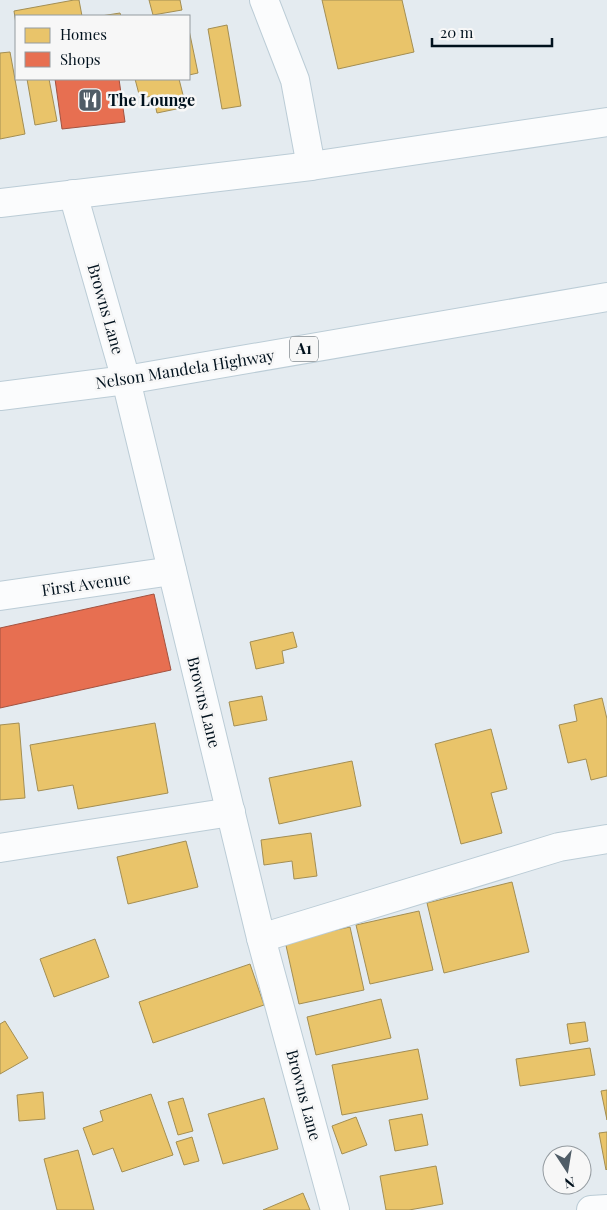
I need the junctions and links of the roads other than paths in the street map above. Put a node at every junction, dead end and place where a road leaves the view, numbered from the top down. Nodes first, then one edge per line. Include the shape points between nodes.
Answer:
1 (264, 0) edge
2 (607, 122) edge
3 (311, 166) junction
4 (74, 194) junction
5 (0, 204) edge
6 (607, 297) edge
7 (126, 380) junction
8 (0, 396) edge
9 (172, 572) junction
10 (0, 596) edge
11 (230, 812) junction
12 (607, 839) edge
13 (0, 848) edge
14 (261, 938) junction
15 (607, 1209) edge
16 (335, 1210) edge
17 (591, 1210) edge

1 - 3 main road via 295,80
2 - 3 main road
3 - 4 main road
4 - 5 main road
4 - 7 main road, Browns Lane
6 - 7 main road, Nelson Mandela Highway / A1
7 - 8 main road, Nelson Mandela Highway / A1
7 - 9 main road, Browns Lane
9 - 10 main road, First Avenue
9 - 11 main road, Browns Lane
11 - 13 main road
11 - 14 main road, Browns Lane
12 - 14 main road via 559,847
14 - 16 main road, Browns Lane
15 - 17 main road

